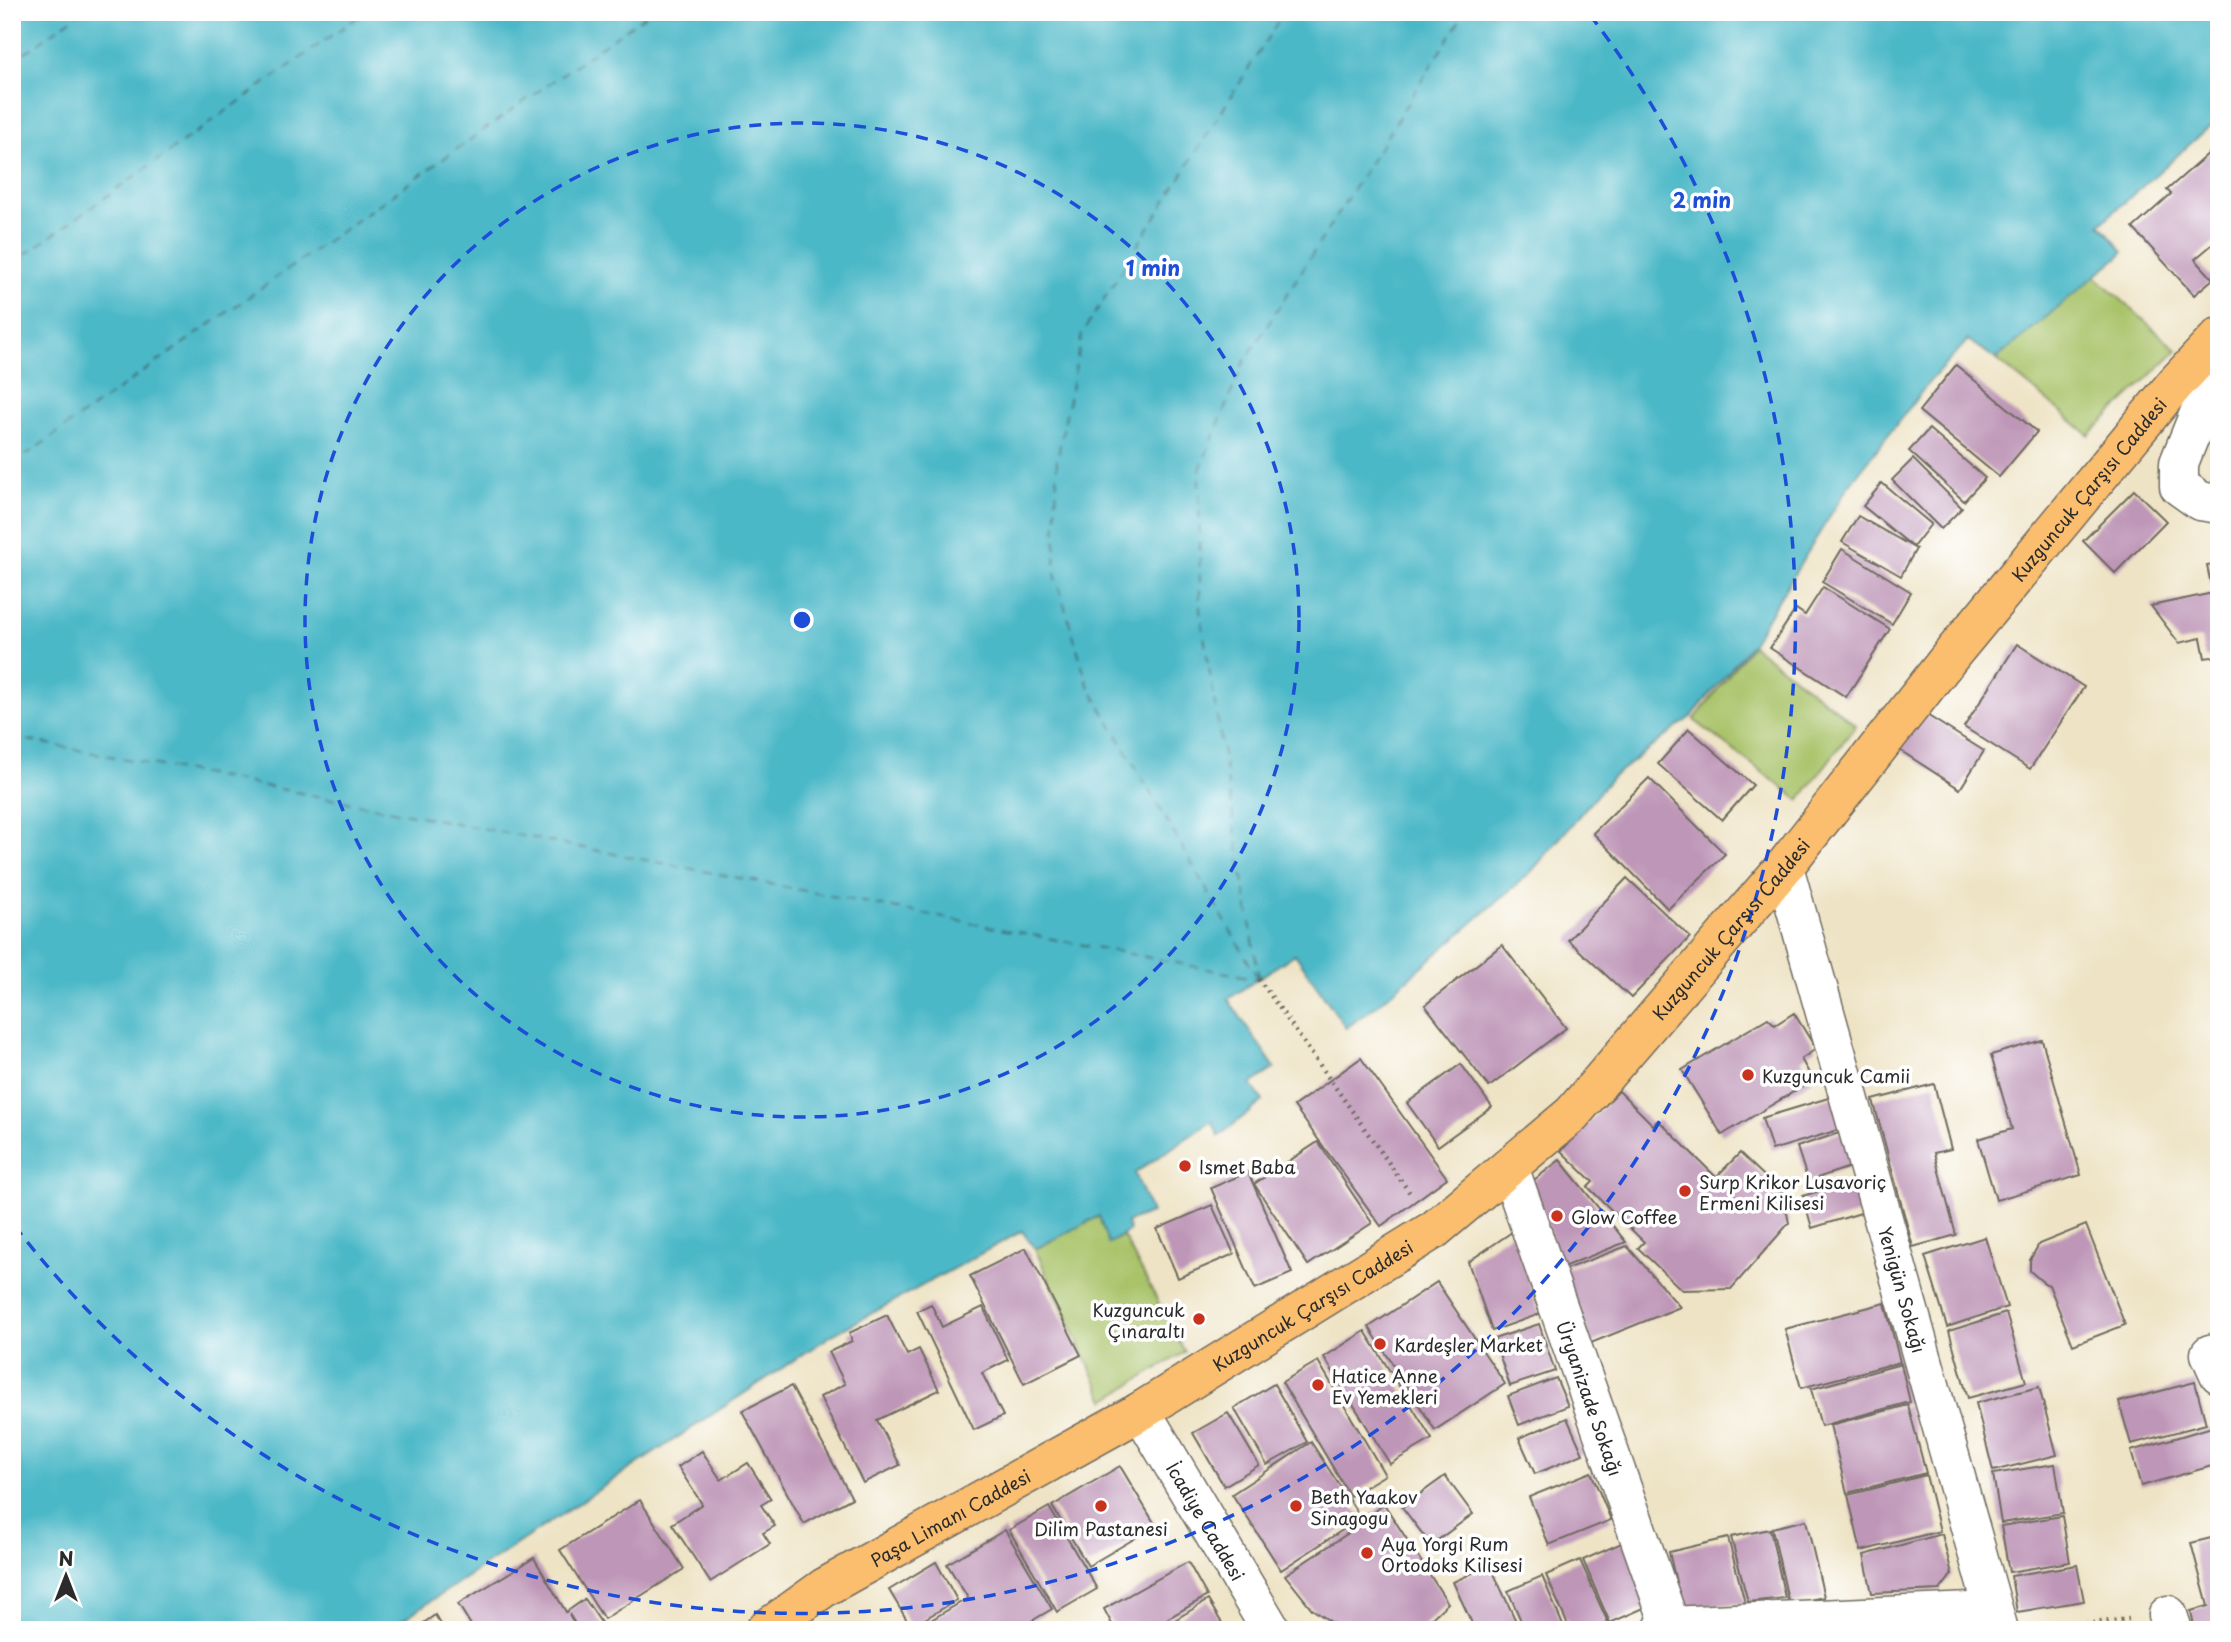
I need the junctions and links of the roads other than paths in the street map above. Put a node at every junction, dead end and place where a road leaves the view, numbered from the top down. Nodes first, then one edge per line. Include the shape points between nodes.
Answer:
1 (2219, 337) edge
2 (2219, 364) edge
3 (2219, 504) edge
4 (1784, 867) junction
5 (1509, 1167) junction
6 (2219, 1352) edge
7 (2219, 1374) edge
8 (1141, 1411) junction
9 (1996, 1620) edge
10 (1668, 1628) edge
11 (765, 1630) edge
12 (1271, 1630) edge

1 - 4 main road, Kuzguncuk Çarşısı Caddesi via 1952,654
2 - 3 street via 2179,463 2179,486 2200,500
4 - 5 main road, Kuzguncuk Çarşısı Caddesi via 1572,1114
4 - 9 street, Yenigün Sokağı
5 - 8 main road, Kuzguncuk Çarşısı Caddesi via 1435,1229
5 - 10 street, Üryanizade Sokağı
6 - 7 street via 2210,1354
8 - 11 main road, Paşa Limanı Caddesi via 825,1587
8 - 12 street, İcadiye Caddesi
9 - 10 street

